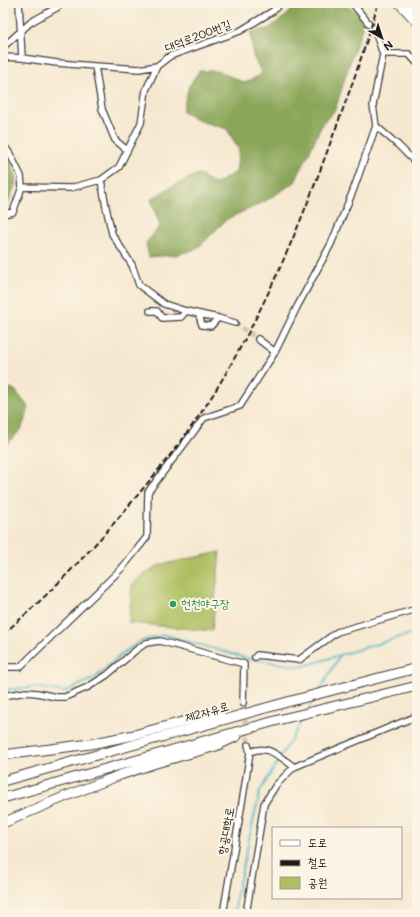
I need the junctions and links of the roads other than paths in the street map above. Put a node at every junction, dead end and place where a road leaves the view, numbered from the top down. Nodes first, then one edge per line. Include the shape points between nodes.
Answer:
1 (19, 3) edge
2 (62, 3) edge
3 (281, 3) edge
4 (352, 3) edge
5 (400, 3) edge
6 (412, 3) edge
7 (417, 7) edge
8 (417, 21) edge
9 (21, 31) junction
10 (3, 47) edge
11 (383, 54) junction
12 (3, 57) edge
13 (22, 58) junction
14 (417, 63) edge
15 (95, 66) junction
16 (157, 66) junction
17 (376, 126) junction
18 (3, 144) edge
19 (127, 150) junction
20 (417, 164) edge
21 (101, 180) junction
22 (22, 187) junction
23 (3, 214) edge
24 (150, 311) dead end
25 (186, 311) junction
26 (199, 314) junction
27 (218, 318) junction
28 (235, 323) tunnel mouth
29 (258, 339) tunnel mouth
30 (275, 352) junction
31 (417, 609) edge
32 (255, 657) dead end
33 (3, 667) edge
34 (417, 668) edge
35 (417, 686) edge
36 (3, 696) edge
37 (243, 703) tunnel mouth
38 (256, 710) junction
39 (417, 716) edge
40 (258, 725) junction
41 (248, 745) tunnel mouth
42 (250, 752) junction
43 (3, 755) edge
44 (294, 767) junction
45 (3, 781) edge
46 (3, 798) edge
47 (3, 823) edge
48 (223, 914) edge
49 (246, 914) edge

1 - 9 street
2 - 9 street
3 - 16 street, 대덕로200번길 via 273,11 240,31 170,56
4 - 11 street via 375,31
5 - 8 highway
6 - 7 highway
9 - 10 street
9 - 13 street
11 - 14 street via 409,54
11 - 17 street via 373,105
12 - 13 street
13 - 15 street
15 - 16 street via 139,69
15 - 19 street via 102,109 115,140
16 - 19 street, 대덕로200번길 via 146,90 141,123
17 - 20 street
17 - 30 street via 354,191 331,244
18 - 22 street via 21,176
19 - 21 street, 대덕로200번길 via 118,166
21 - 22 street, 대덕로200번길 via 70,188
21 - 25 street via 112,234 132,265 138,285 164,304
22 - 23 street via 13,212
24 - 25 street via 157,311 162,318 181,317
25 - 26 street
26 - 27 street
26 - 27 street via 202,325 211,326
27 - 28 street
29 - 30 street
30 - 33 street via 240,406 204,418 148,492 147,537 122,568 20,667
31 - 32 street via 337,632 299,660 257,655
34 - 38 highway, 제2자유로
35 - 40 highway
36 - 37 street via 26,692 65,697 107,675 146,644 160,641 244,664
38 - 43 highway via 193,719 90,744
38 - 45 highway, 제2자유로
39 - 44 street
40 - 46 highway
40 - 47 highway via 216,746 120,775
41 - 42 street
42 - 44 street via 268,750
42 - 48 street, 항공대학로
44 - 49 street via 276,785 264,804

